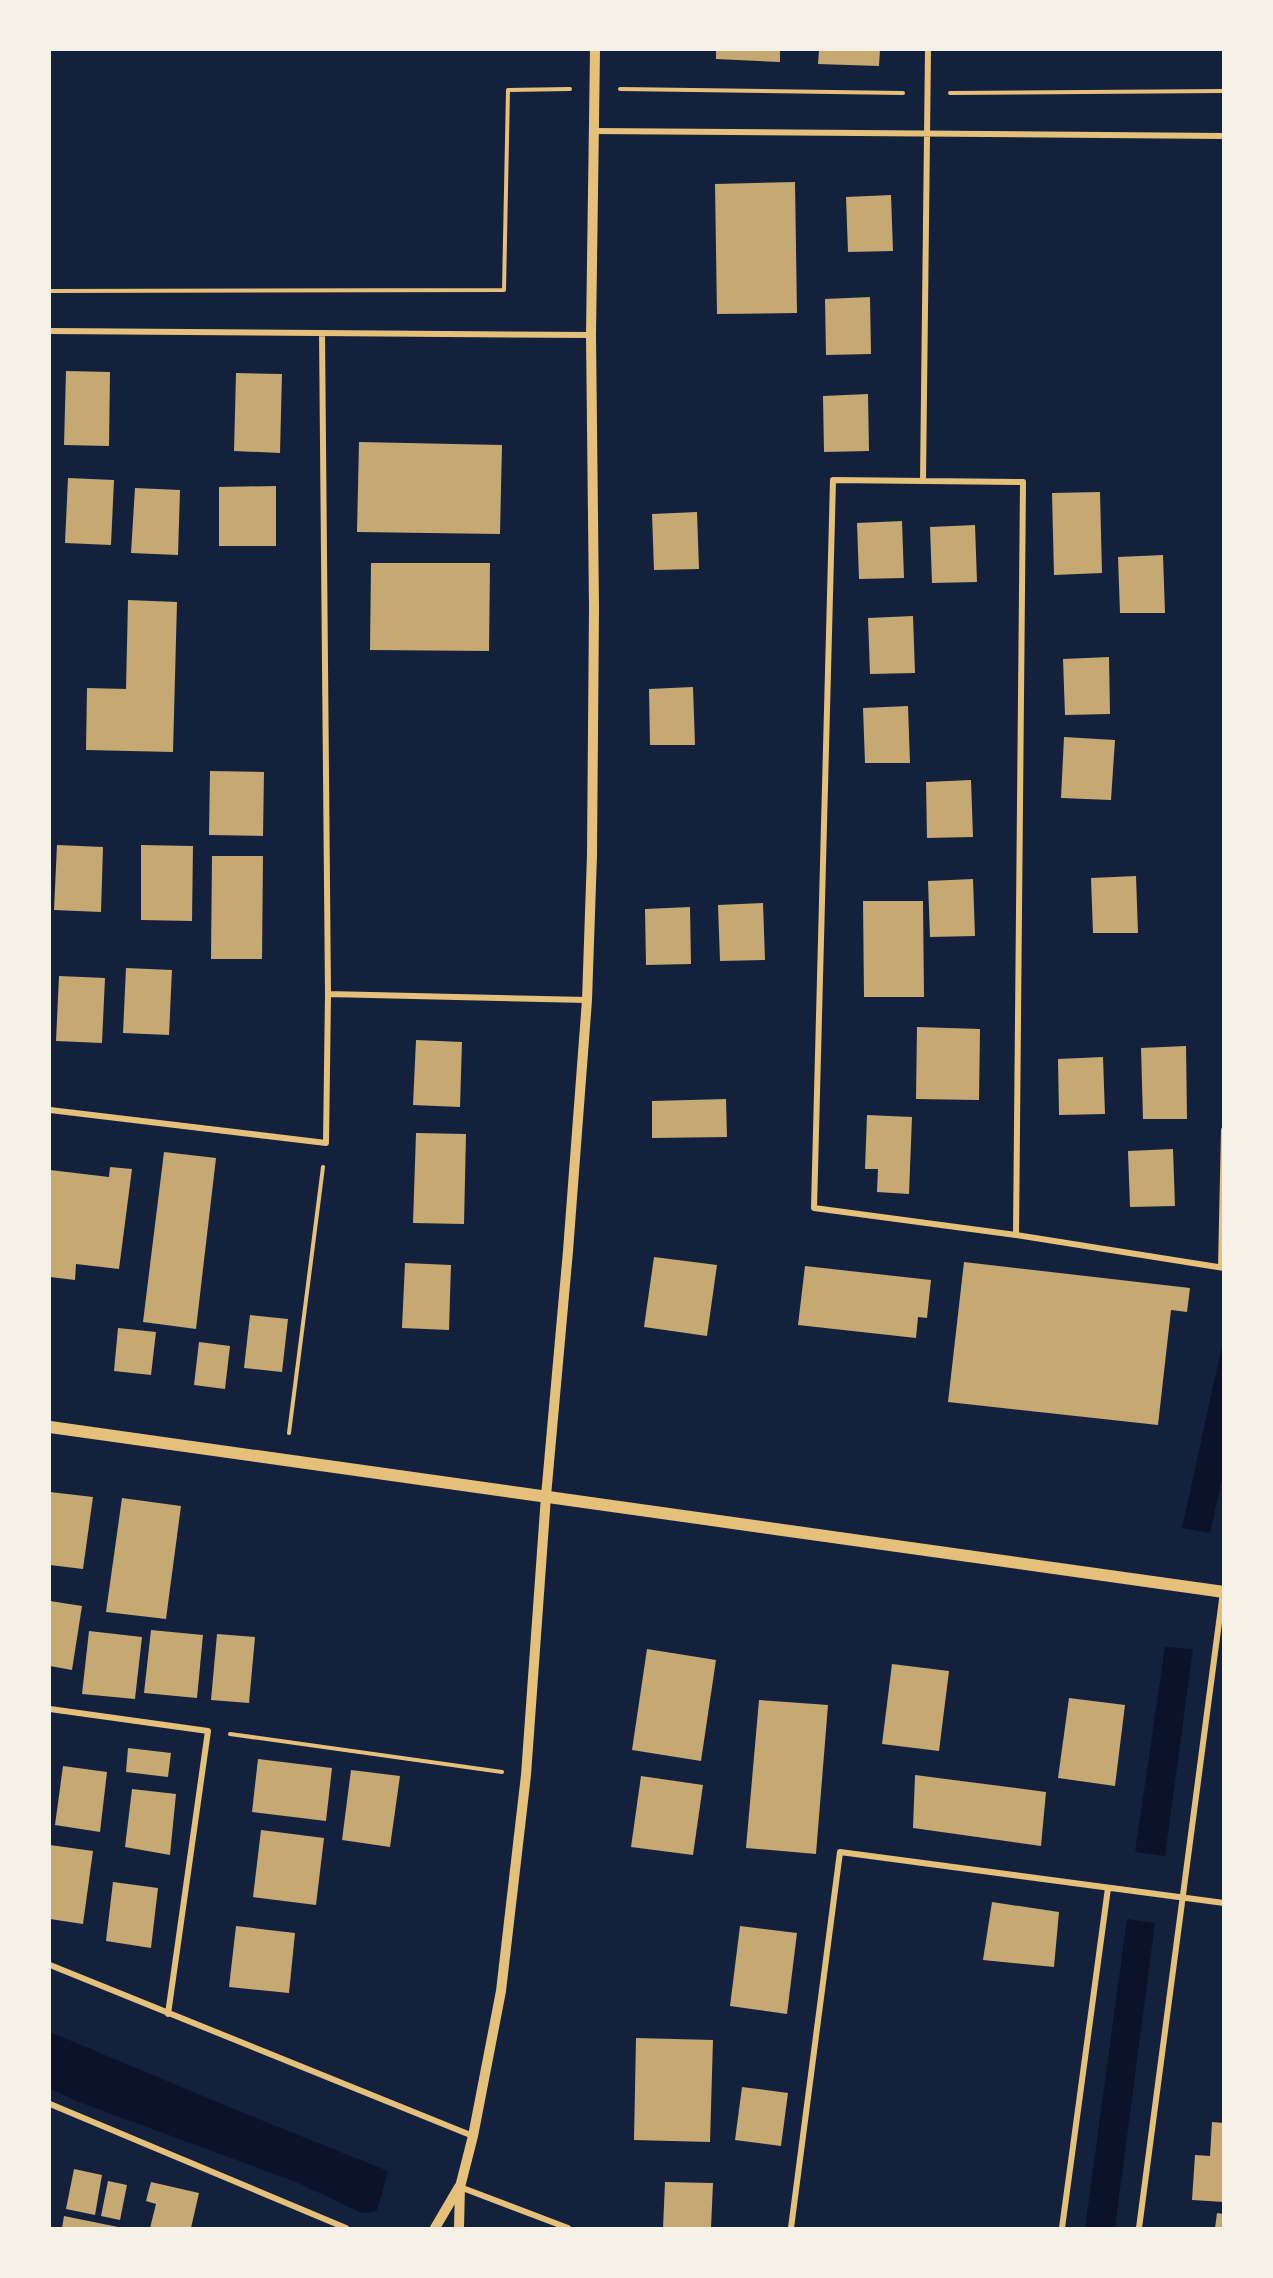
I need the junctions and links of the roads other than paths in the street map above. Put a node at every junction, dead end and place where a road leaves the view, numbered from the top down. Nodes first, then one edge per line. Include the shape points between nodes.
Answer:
1 (595, 50) edge
2 (928, 50) edge
3 (594, 131) junction
4 (927, 132) junction
5 (1224, 136) edge
6 (50, 331) edge
7 (322, 333) junction
8 (591, 335) junction
9 (923, 481) junction
10 (328, 994) junction
11 (587, 1000) junction
12 (50, 1110) edge
13 (1224, 1130) edge
14 (1016, 1235) junction
15 (1222, 1268) edge
16 (50, 1427) edge
17 (546, 1496) junction
18 (1223, 1592) edge
19 (50, 1709) edge
20 (1108, 1888) junction
21 (1182, 1897) junction
22 (1224, 1903) edge
23 (50, 1965) edge
24 (168, 2014) junction
25 (50, 2104) edge
26 (473, 2136) junction
27 (460, 2187) junction
28 (346, 2229) edge
29 (435, 2229) edge
30 (459, 2229) edge
31 (568, 2229) edge
32 (791, 2229) edge
33 (1062, 2229) edge
34 (1139, 2229) edge

1 - 3 street
2 - 4 street
3 - 4 street
3 - 8 street
4 - 5 street
4 - 9 street
6 - 7 street
7 - 8 street
7 - 10 street
8 - 11 street via 594,619
9 - 14 street via 1023,482
9 - 14 street via 833,480 814,1208
10 - 11 street
10 - 12 street via 326,1143
11 - 17 street
13 - 15 street
14 - 15 street
16 - 17 main road
17 - 18 main road
17 - 26 street via 526,1775 501,1991
18 - 21 street
19 - 24 street via 208,1731
20 - 21 street
20 - 32 street via 840,1852
20 - 33 street
21 - 22 street
21 - 34 street
23 - 24 street
24 - 26 street
25 - 28 street
26 - 27 street
27 - 29 street
27 - 30 street
27 - 31 street

